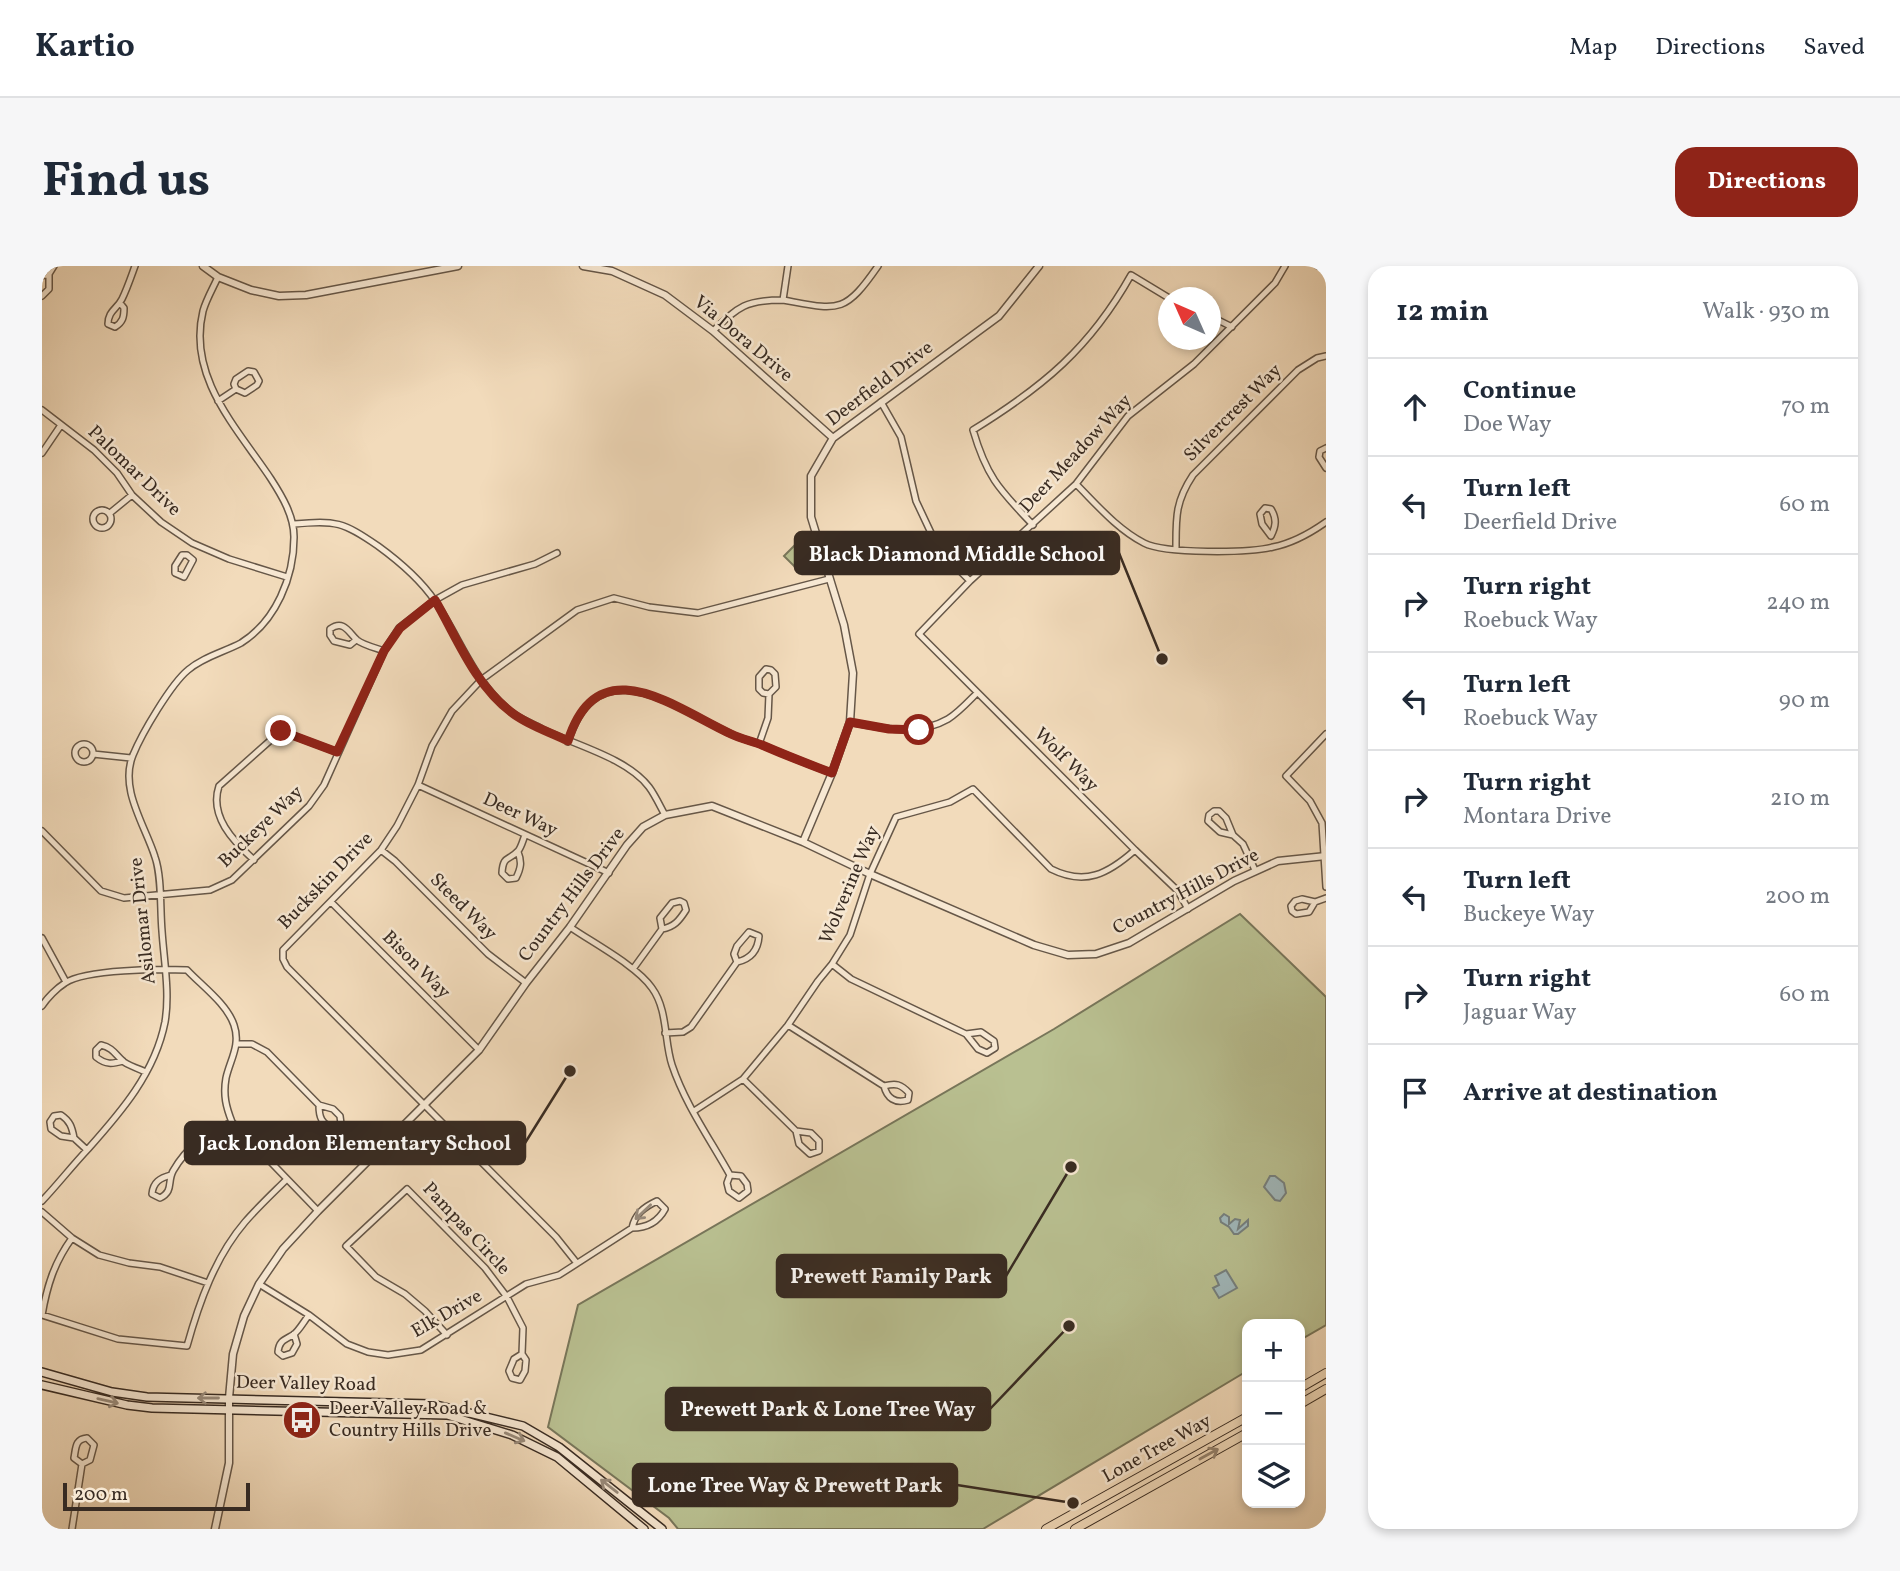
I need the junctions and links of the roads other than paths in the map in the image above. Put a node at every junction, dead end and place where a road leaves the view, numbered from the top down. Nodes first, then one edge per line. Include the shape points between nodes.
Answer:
1 (54, 266) edge
2 (135, 266) edge
3 (203, 266) edge
4 (458, 266) edge
5 (583, 266) edge
6 (788, 266) edge
7 (878, 266) edge
8 (1040, 266) edge
9 (1285, 266) edge
10 (1318, 266) edge
11 (613, 269) edge
12 (1326, 269) edge
13 (45, 275) edge
14 (218, 277) junction
15 (1158, 291) edge
16 (42, 296) edge
17 (783, 300) junction
18 (120, 303) dead end
19 (1221, 322) edge
20 (1232, 327) junction
21 (713, 331) junction
22 (1326, 356) edge
23 (236, 389) junction
24 (218, 401) junction
25 (881, 402) junction
26 (42, 410) edge
27 (61, 425) junction
28 (833, 438) junction
29 (1326, 448) edge
30 (42, 453) edge
31 (1326, 468) edge
32 (1076, 484) junction
33 (132, 495) junction
34 (110, 513) dead end
35 (1326, 522) edge
36 (294, 524) junction
37 (1033, 525) junction
38 (1271, 536) junction
39 (192, 543) junction
40 (1272, 548) junction
41 (1176, 549) junction
42 (557, 553) dead end
43 (187, 555) dead end
44 (287, 577) junction
45 (829, 579) junction
46 (970, 581) junction
47 (435, 600) junction
48 (919, 634) joint
49 (356, 640) junction
50 (384, 651) junction
51 (481, 680) junction
52 (977, 693) junction
53 (769, 694) junction
54 (850, 722) junction
55 (1326, 734) edge
56 (568, 741) junction
57 (760, 744) junction
58 (337, 752) junction
59 (93, 754) dead end
60 (131, 758) junction
61 (832, 773) junction
62 (418, 785) junction
63 (665, 815) junction
64 (42, 831) edge
65 (525, 835) junction
66 (1233, 835) junction
67 (803, 842) junction
68 (380, 850) junction
69 (1135, 850) junction
70 (518, 852) junction
71 (1325, 856) edge
72 (254, 860) junction
73 (1255, 870) junction
74 (609, 873) junction
75 (870, 874) junction
76 (1326, 887) edge
77 (159, 896) junction
78 (1326, 898) edge
79 (331, 902) junction
80 (1315, 902) dead end
81 (1188, 909) junction
82 (570, 927) junction
83 (662, 929) junction
84 (42, 938) edge
85 (737, 962) junction
86 (832, 964) junction
87 (165, 969) junction
88 (633, 969) junction
89 (66, 982) junction
90 (526, 983) junction
91 (42, 1006) edge
92 (788, 1025) junction
93 (665, 1033) junction
94 (966, 1034) junction
95 (237, 1044) junction
96 (479, 1050) junction
97 (123, 1061) junction
98 (146, 1072) junction
99 (743, 1079) junction
100 (884, 1086) junction
101 (425, 1104) junction
102 (319, 1105) junction
103 (694, 1111) junction
104 (232, 1122) junction
105 (796, 1131) junction
106 (74, 1138) junction
107 (87, 1150) junction
108 (171, 1175) junction
109 (730, 1175) junction
110 (287, 1179) junction
111 (42, 1201) edge
112 (318, 1211) junction
113 (42, 1212) edge
114 (632, 1228) junction
115 (72, 1238) junction
116 (576, 1262) junction
117 (208, 1283) junction
118 (259, 1284) junction
119 (508, 1297) junction
120 (42, 1315) edge
121 (309, 1315) junction
122 (294, 1334) dead end
123 (447, 1335) junction
124 (522, 1354) dead end
125 (42, 1372) edge
126 (1326, 1374) edge
127 (42, 1385) edge
128 (1305, 1385) edge
129 (1326, 1389) edge
130 (229, 1398) junction
131 (1305, 1401) edge
132 (230, 1410) junction
133 (1242, 1420) edge
134 (1242, 1436) edge
135 (82, 1464) junction
136 (72, 1529) edge
137 (215, 1529) edge
138 (644, 1529) edge
139 (662, 1529) edge
140 (1046, 1529) edge
141 (1075, 1529) edge

1 - 13 street
2 - 18 street
3 - 14 street
4 - 14 street via 306,295 279,296
5 - 11 street, Via Dora Drive
6 - 17 street
7 - 17 street via 860,292 841,306
8 - 25 street, Deerfield Drive via 999,316
9 - 20 street, Deer Meadow Way via 1275,283
10 - 12 street
11 - 21 street, Via Dora Drive via 665,295
13 - 16 street via 49,289
14 - 24 street, Asilomar Drive via 203,310 200,336 200,357
15 - 37 street via 1131,275 1093,334 1059,369 973,430 995,485
17 - 21 street via 757,300 734,310
19 - 20 street
20 - 32 street, Deer Meadow Way via 1128,416
21 - 28 street, Via Dora Drive
22 - 41 street, Silvercrest Way via 1298,370 1193,475 1181,493 1176,513
23 - 23 street via 245,393 257,386 258,376 248,371 236,379
23 - 24 street
24 - 36 street, Asilomar Drive via 280,493
25 - 28 street, Deerfield Drive
25 - 46 street via 901,437 916,501 932,535
26 - 27 street, Palomar Drive
27 - 30 street
27 - 33 street, Palomar Drive via 94,450
28 - 45 street, Deerfield Drive via 811,476 811,517
29 - 31 street via 1319,457
32 - 37 street, Deer Meadow Way
32 - 41 street via 1120,528 1147,545
33 - 34 street
33 - 39 street, Palomar Drive
35 - 40 street via 1305,537
36 - 44 street, Asilomar Drive
36 - 47 street via 324,521 351,528 413,573
37 - 46 street, Deer Meadow Way
38 - 38 street via 1275,516 1265,508 1260,514 1262,524
38 - 40 street
39 - 43 street
39 - 44 street, Palomar Drive
40 - 41 street
42 - 47 street, Buckeye Way via 462,585
44 - 60 street, Asilomar Drive via 264,625 180,678
45 - 51 street, Buckskin Drive via 698,613 614,598 577,610
45 - 54 street, Deerfield Drive via 853,673
46 - 48 street, Deer Meadow Way
47 - 50 street, Buckeye Way via 400,628
47 - 51 street
48 - 52 street, Wolf Way
49 - 49 street via 342,625 330,629 334,640 349,645
49 - 50 street
50 - 58 street, Buckeye Way
51 - 56 street via 513,714
51 - 62 street, Buckskin Drive via 452,711 432,746
52 - 54 street via 948,719 919,730
52 - 69 street, Wolf Way
53 - 53 street via 776,687 775,674 766,669 759,677 760,689
53 - 57 street
54 - 61 street, Deerfield Drive
55 - 71 street via 1286,776 1310,801 1322,823
56 - 57 street via 586,707 603,693 626,690 654,694
56 - 63 street via 621,764 648,786
57 - 61 street
58 - 72 street, Buckeye Way via 324,785 309,806
58 - 72 street via 281,731 219,786 220,816 230,838
59 - 60 street
60 - 77 street, Asilomar Drive via 129,785 157,859
61 - 67 street, Deerfield Drive
62 - 65 street, Deer Way
62 - 68 street, Buckskin Drive
63 - 67 street, Country Hills Drive via 712,806
63 - 74 street, Country Hills Drive via 643,827
64 - 77 street, Buckeye Way via 101,891 124,898
65 - 70 street
65 - 74 street, Deer Way
66 - 66 street via 1220,811 1209,815 1213,827
66 - 73 street
67 - 75 street, Country Hills Drive
68 - 79 street, Buckskin Drive
68 - 90 street, Steed Way via 488,954
69 - 75 street, Wolverine Way via 1101,875 1065,876 1051,869 973,789 950,802 896,817
69 - 81 street, Wolf Way via 1178,891
70 - 70 street via 502,864 508,879 516,878 520,869
71 - 73 street, Country Hills Drive via 1278,861
71 - 76 street
72 - 77 street, Buckeye Way via 232,880 210,890
73 - 81 street, Country Hills Drive
74 - 82 street, Country Hills Drive
75 - 81 street, Country Hills Drive via 1034,945 1068,955 1097,954 1129,943
75 - 86 street, Wolverine Way via 850,935
77 - 87 street, Asilomar Drive
78 - 80 street
79 - 96 street, Bison Way
79 - 101 street, Buckskin Drive via 283,950 283,959
82 - 88 street
82 - 90 street, Country Hills Drive
83 - 83 street via 680,920 686,910 680,901 672,903 660,918
83 - 88 street
84 - 89 street
85 - 85 street via 752,954 759,936 749,932 745,936 734,954
85 - 93 street via 691,1027
86 - 92 street, Wolverine Way
86 - 94 street via 850,979
87 - 89 street via 87,975
87 - 95 street via 187,971 221,1005 234,1024
87 - 98 street, Asilomar Drive via 165,1022
88 - 93 street via 657,996
89 - 91 street
90 - 96 street, Country Hills Drive
92 - 99 street, Wolverine Way
92 - 100 street
93 - 103 street via 672,1066
94 - 94 street via 978,1049 987,1053 995,1048 994,1041 981,1032
95 - 102 street via 252,1044 267,1052
95 - 104 street via 225,1091
96 - 101 street, Country Hills Drive
97 - 97 street via 109,1047 101,1045 96,1050 96,1057 103,1062
97 - 98 street
98 - 107 street, Asilomar Drive
99 - 103 street, Wolverine Way
99 - 105 street
100 - 100 street via 893,1101 908,1100 909,1093 902,1086
101 - 112 street, Country Hills Drive
101 - 116 street, Buckskin Drive
102 - 102 street via 323,1123 334,1128 341,1124 333,1109
103 - 109 street
104 - 108 street via 203,1135
104 - 110 street
105 - 105 street via 799,1144 810,1154 819,1151 820,1140
106 - 106 street via 67,1119 54,1116 51,1129
106 - 107 street
107 - 111 street, Asilomar Drive
108 - 108 street via 161,1178 152,1194 166,1195
109 - 109 street via 729,1191 745,1196 747,1184 741,1176
110 - 112 street
110 - 117 street via 244,1223
112 - 118 street, Country Hills Drive
113 - 115 street
114 -> 114 street via 652,1223 665,1209 662,1203 657,1201 640,1212
114 - 116 street, Elk Drive
115 - 117 street via 99,1255 173,1270
115 - 120 street via 48,1282
116 - 119 street, Elk Drive via 559,1275 526,1284
117 - 120 street via 187,1346 118,1339
118 - 121 street, Elk Drive
118 - 130 street, Country Hills Drive via 237,1334
119 - 123 street, Elk Drive
119 - 123 street, Pampas Circle via 407,1189 346,1246
119 - 124 street via 523,1328
121 - 122 street
121 - 123 street, Elk Drive via 347,1344 388,1355 421,1350
130 -> 125 main road, Deer Valley Road via 130,1395
126 - 128 main road
127 -> 132 main road, Deer Valley Road via 139,1407
129 - 131 main road
130 - 132 street, Country Hills Drive
139 -> 130 main road, Deer Valley Road via 559,1447 523,1426 432,1404
132 - 137 street, Country Hills Drive via 229,1463
132 -> 138 main road, Deer Valley Road via 447,1415 512,1435 557,1457
133 - 140 main road, Lone Tree Way
141 -> 134 main road, Lone Tree Way
135 - 135 street via 90,1461 94,1445 87,1438 76,1443 74,1458
135 - 136 street

